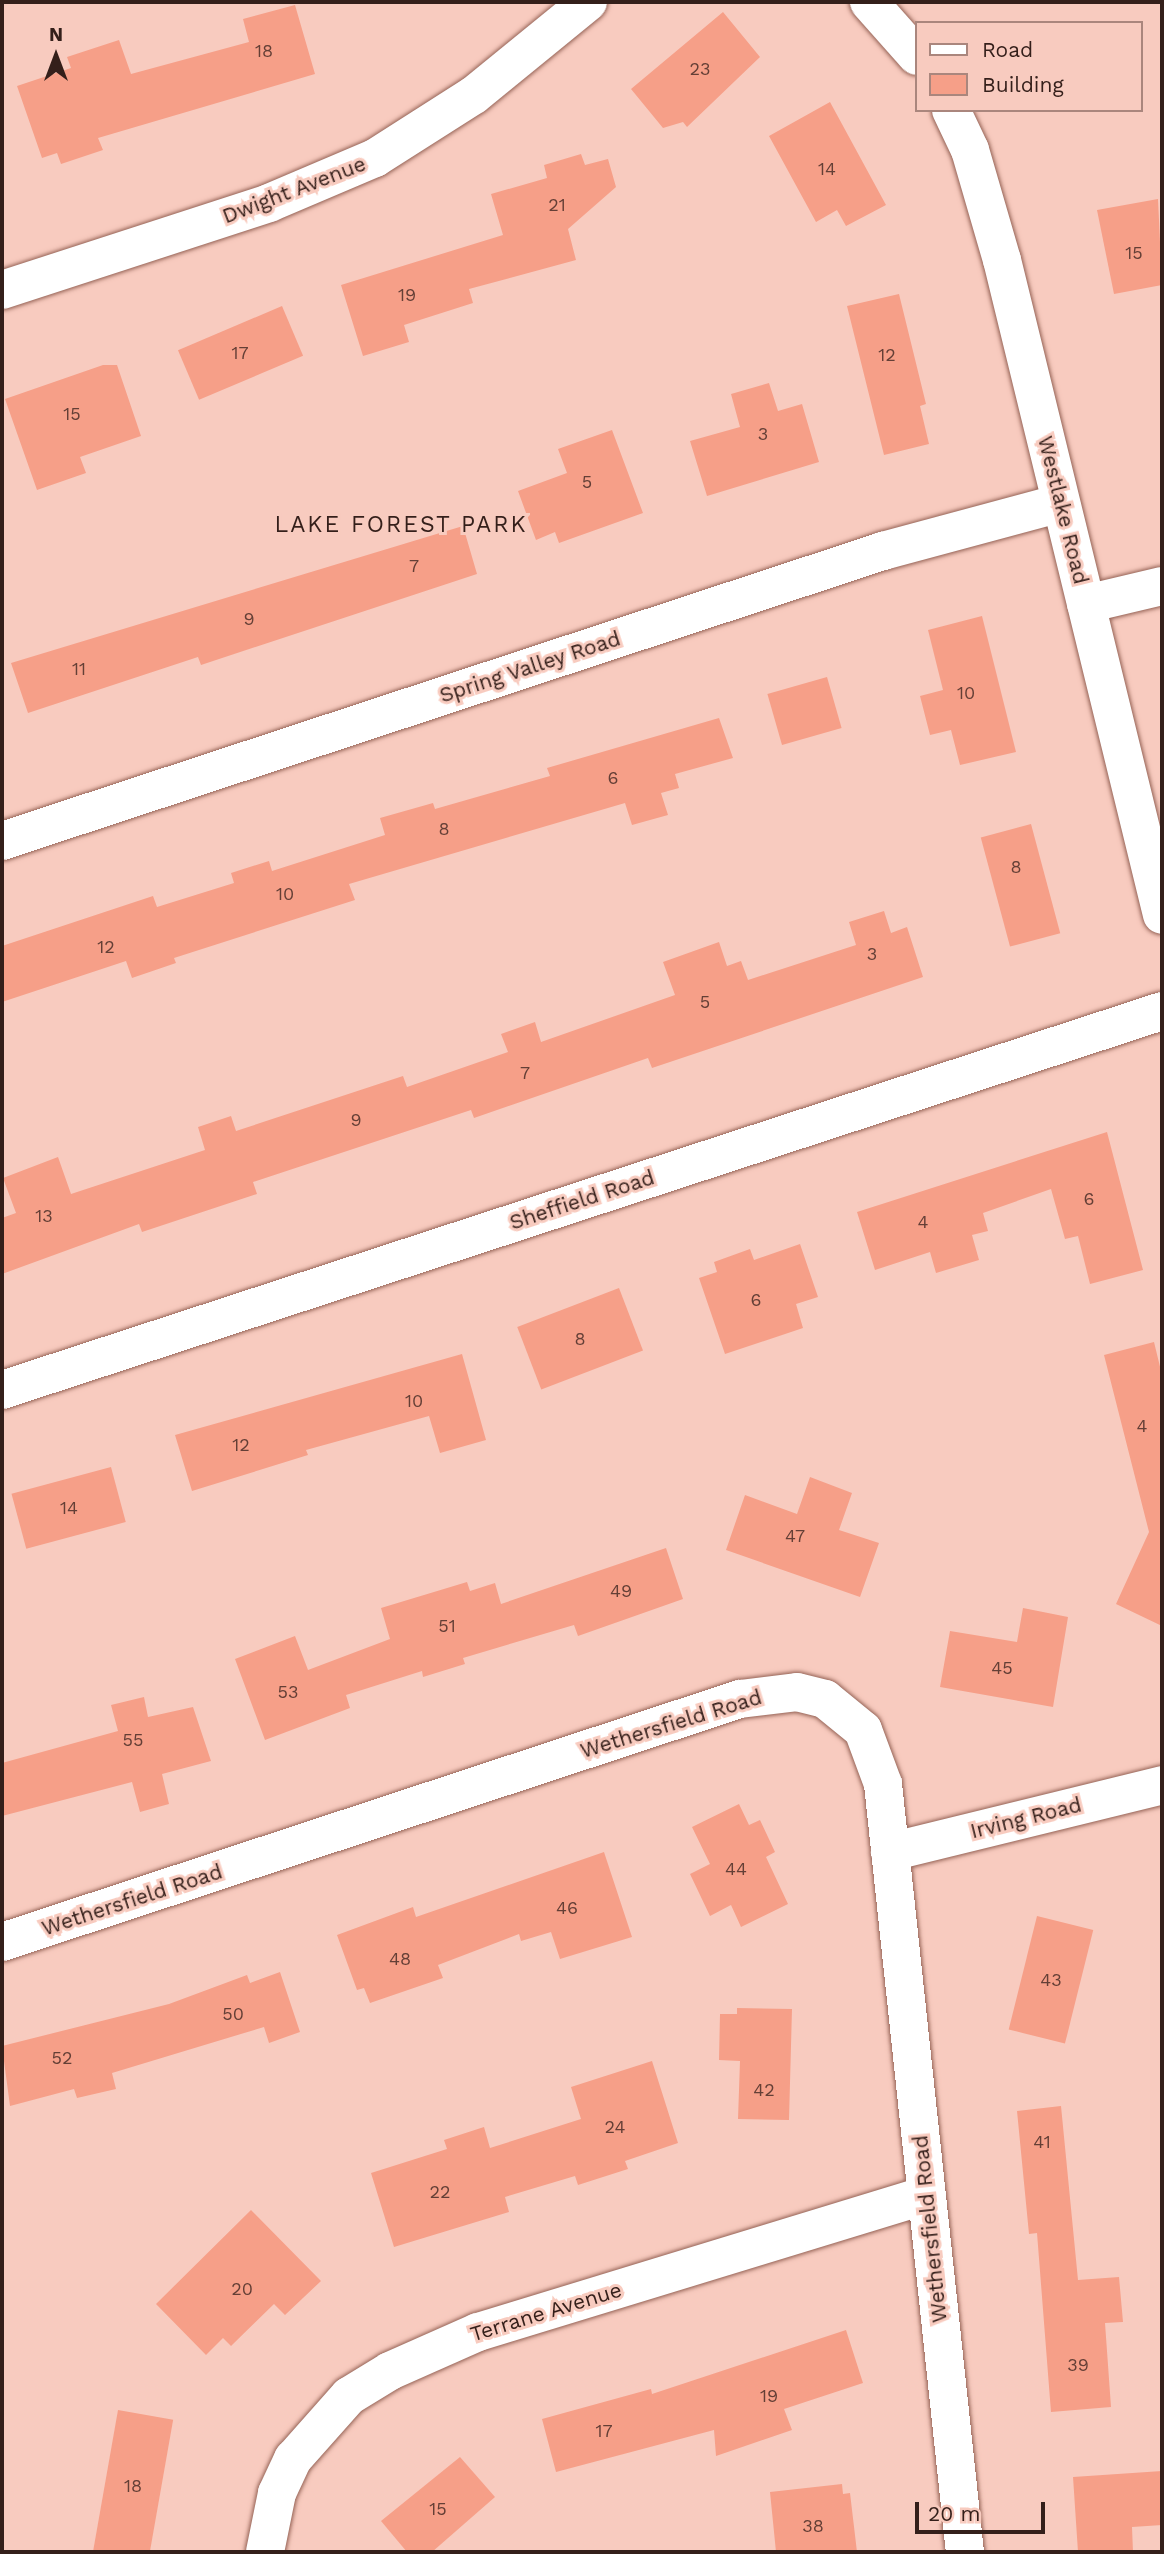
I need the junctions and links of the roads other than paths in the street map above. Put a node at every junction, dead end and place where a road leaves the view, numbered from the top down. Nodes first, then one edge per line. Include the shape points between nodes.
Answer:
1 (588, 2) edge
2 (869, 2) edge
3 (916, 55) edge
4 (952, 112) edge
5 (2, 290) edge
6 (1062, 503) junction
7 (1162, 586) edge
8 (1086, 604) junction
9 (2, 841) edge
10 (1162, 915) edge
11 (1162, 1010) edge
12 (2, 1390) edge
13 (1162, 1785) edge
14 (890, 1852) junction
15 (2, 1942) edge
16 (927, 2194) junction
17 (265, 2552) edge
18 (965, 2552) edge

1 - 5 street, Dwight Avenue via 474,94 375,158 269,203
2 - 3 street
4 - 6 street, Westlake Road via 987,202
6 - 8 street, Westlake Road
6 - 9 street, Spring Valley Road via 883,551
7 - 8 street
8 - 10 street, Westlake Road
11 - 12 street, Sheffield Road
13 - 14 street, Irving Road
14 - 15 street, Wethersfield Road via 883,1783 863,1730 825,1699 769,1694
14 - 16 street, Wethersfield Road
16 - 17 street, Terrane Avenue via 478,2332 390,2371 349,2396 293,2459 277,2493
16 - 18 street, Wethersfield Road

